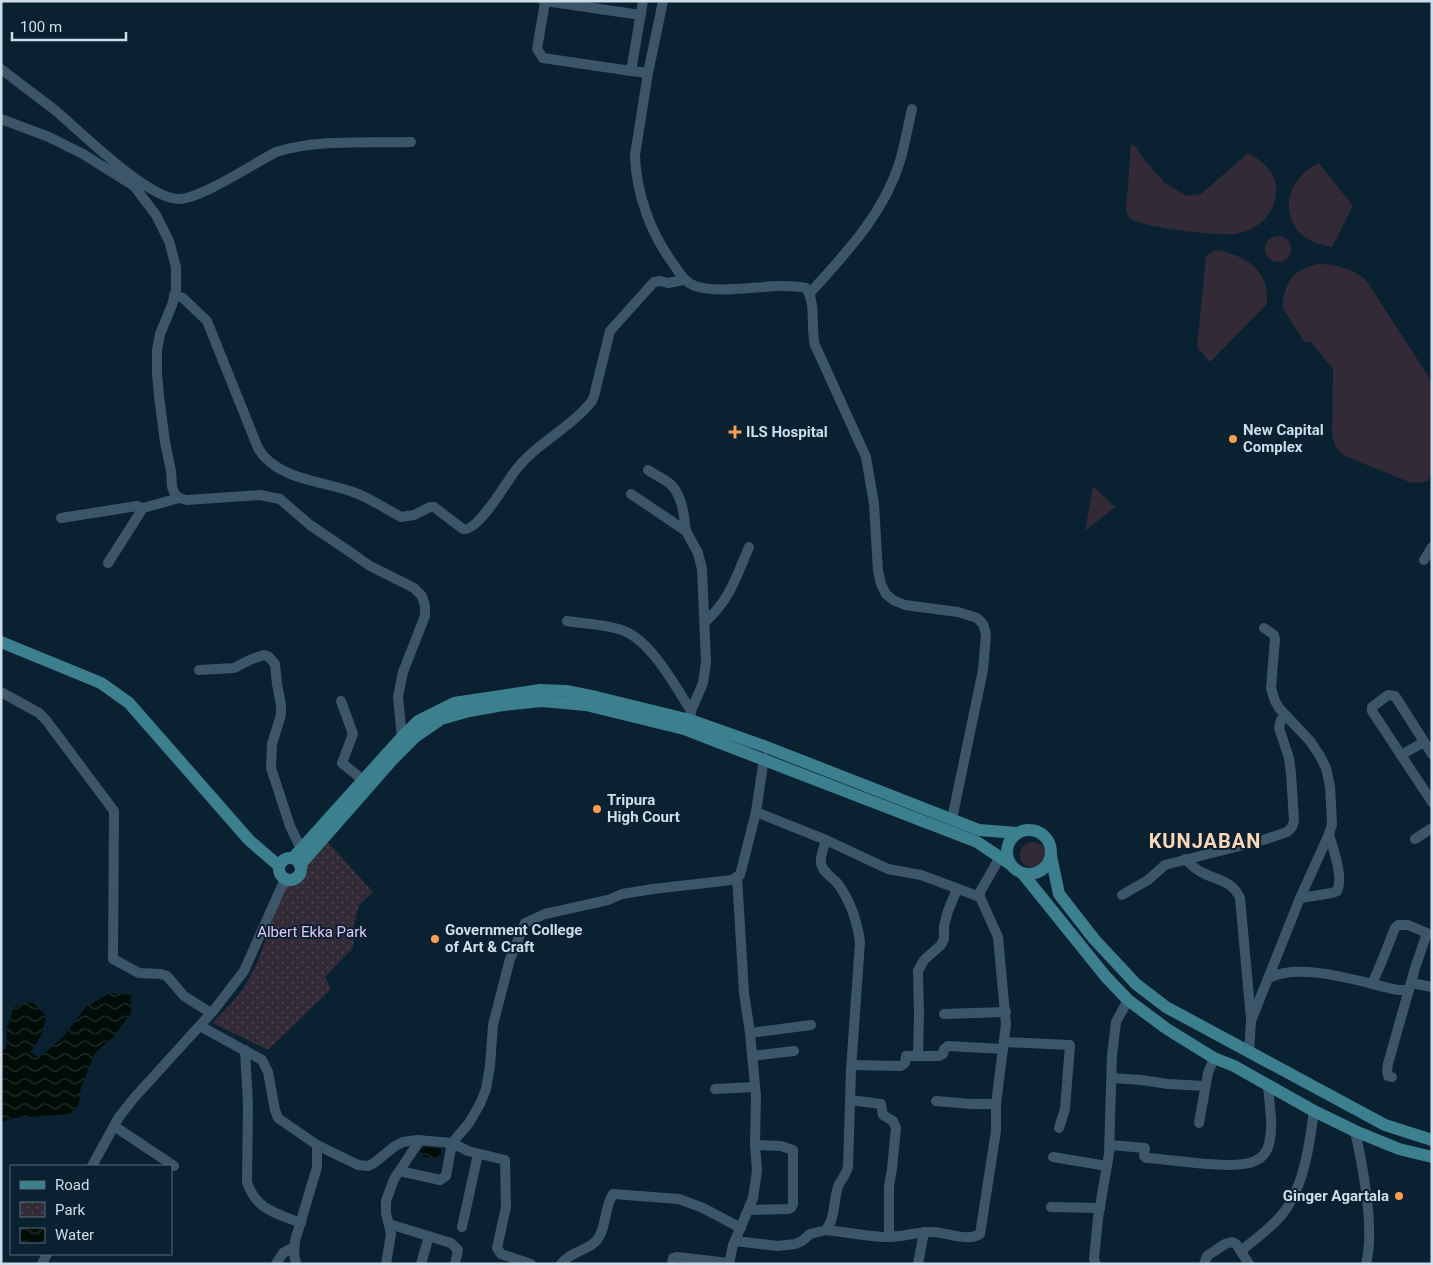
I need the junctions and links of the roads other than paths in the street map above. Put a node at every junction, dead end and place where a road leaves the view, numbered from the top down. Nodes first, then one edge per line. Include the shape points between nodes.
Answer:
1 (545, 1) edge
2 (643, 1) edge
3 (663, 1) edge
4 (641, 15) junction
5 (1, 69) edge
6 (630, 71) junction
7 (648, 73) junction
8 (912, 109) dead end
9 (1, 119) edge
10 (411, 142) dead end
11 (684, 280) junction
12 (810, 293) junction
13 (174, 296) junction
14 (648, 470) dead end
15 (631, 494) dead end
16 (180, 498) junction
17 (143, 508) junction
18 (62, 518) dead end
19 (686, 531) junction
20 (749, 547) dead end
21 (1432, 547) edge
22 (1424, 560) dead end
23 (108, 563) dead end
24 (567, 621) dead end
25 (705, 622) junction
26 (1264, 628) dead end
27 (1, 642) edge
28 (199, 670) dead end
29 (1, 692) edge
30 (340, 701) dead end
31 (690, 715) junction
32 (1285, 715) junction
33 (402, 737) junction
34 (1424, 742) junction
35 (1432, 754) edge
36 (1401, 755) junction
37 (764, 758) junction
38 (363, 780) junction
39 (1432, 802) edge
40 (756, 812) junction
41 (952, 819) junction
42 (1432, 828) edge
43 (1017, 833) junction
44 (1329, 834) junction
45 (1415, 839) dead end
46 (826, 840) junction
47 (1051, 856) junction
48 (298, 858) junction
49 (1185, 859) junction
50 (1005, 860) junction
51 (279, 866) junction
52 (1023, 874) junction
53 (737, 877) junction
54 (285, 879) junction
55 (957, 889) junction
56 (1122, 895) dead end
57 (980, 897) junction
58 (1300, 898) junction
59 (1269, 978) junction
60 (1372, 984) junction
61 (1410, 987) junction
62 (1432, 987) edge
63 (1128, 1000) junction
64 (1006, 1012) junction
65 (212, 1013) junction
66 (944, 1014) dead end
67 (1252, 1021) junction
68 (811, 1025) dead end
69 (200, 1026) junction
70 (750, 1033) junction
71 (1004, 1046) junction
72 (245, 1050) junction
73 (794, 1051) dead end
74 (1249, 1052) junction
75 (918, 1055) junction
76 (752, 1056) junction
77 (1214, 1058) junction
78 (852, 1065) junction
79 (1112, 1078) junction
80 (1392, 1078) dead end
81 (1268, 1085) junction
82 (1206, 1086) junction
83 (755, 1087) junction
84 (715, 1089) dead end
85 (850, 1100) junction
86 (936, 1101) dead end
87 (996, 1104) junction
88 (1314, 1111) junction
89 (1199, 1123) dead end
90 (114, 1126) junction
91 (1059, 1128) dead end
92 (1355, 1131) junction
93 (420, 1140) junction
94 (1431, 1140) edge
95 (452, 1143) junction
96 (317, 1145) junction
97 (755, 1145) junction
98 (1110, 1146) junction
99 (478, 1154) junction
100 (1053, 1157) dead end
101 (1432, 1157) edge
102 (93, 1165) edge
103 (174, 1166) dead end
104 (1107, 1166) junction
105 (400, 1171) junction
106 (1051, 1207) dead end
107 (1100, 1208) junction
108 (749, 1210) junction
109 (301, 1224) junction
110 (389, 1224) junction
111 (462, 1227) dead end
112 (741, 1228) junction
113 (826, 1230) junction
114 (924, 1232) junction
115 (429, 1236) junction
116 (888, 1237) junction
117 (735, 1241) junction
118 (294, 1247) junction
119 (1241, 1251) junction
120 (729, 1263) edge
121 (276, 1264) edge
122 (296, 1264) edge
123 (386, 1264) edge
124 (421, 1264) edge
125 (455, 1264) edge
126 (531, 1264) edge
127 (561, 1264) edge
128 (672, 1264) edge
129 (918, 1264) edge
130 (1096, 1264) edge
131 (1204, 1264) edge
132 (1249, 1264) edge
133 (1366, 1264) edge

1 - 4 street
1 - 6 street via 537,49 543,58
2 - 4 street
3 - 7 street
4 - 6 street
5 - 10 street via 147,187 179,199 195,196 289,148
6 - 7 street
7 - 11 street via 635,155 637,179 660,247
8 - 12 street via 900,162 880,206 858,238
9 - 13 street via 83,154 134,186 156,215 169,241 176,267
11 - 12 street via 696,286 720,288 793,285 806,288
11 - 13 street via 654,282 643,292 610,331 592,401 517,468 485,514 466,530 434,507 401,517 354,493 298,476 268,462 258,448 208,321 183,298
12 - 41 street via 815,345 866,457 874,504 878,571 886,594 905,605 958,612 977,618 986,634 983,670
13 - 16 street via 160,334 157,373 172,487
14 - 19 street via 676,490
15 - 19 street
16 - 17 street
16 - 33 street via 260,495 280,499 310,525 363,562 414,588 422,596 424,616 403,672 398,697
17 - 18 street via 137,506
17 - 23 street
19 - 25 street via 698,553 702,569
20 - 25 street via 726,600
21 - 22 street
24 - 31 street via 615,628 636,638 659,663
25 - 31 street via 703,683
26 - 32 street via 1275,639 1271,688
27 - 51 main road via 101,683 129,703 249,840
28 - 48 street via 234,668 264,656 269,656 275,664 281,715 272,744 271,768
29 - 65 street via 46,720 114,811 113,959 138,973 167,976 184,996
30 - 38 street via 353,734 342,763
31 - 33 main road via 540,690 454,703 418,721
31 - 41 main road
32 - 44 street via 1310,741 1326,768 1332,816
32 - 49 street via 1279,728 1291,773 1292,827 1287,832 1263,840
33 - 38 main road
34 - 35 street
34 - 36 street
34 - 36 street via 1395,696 1388,695 1371,710
36 - 39 street
37 - 40 street
37 - 48 main road via 684,728 579,704 542,701 469,711 441,719 415,737
37 - 50 main road via 976,842
38 - 48 main road
40 - 46 street
40 - 53 street
41 - 43 main road via 979,830
42 - 45 street
43 - 47 main road via 1031,830 1044,836 1049,841
43 - 50 main road via 1008,843
44 - 58 street
44 - 58 street via 1339,872 1337,891
46 - 55 street via 888,869 921,875
46 - 78 street via 820,862 848,900 858,925 860,942
47 - 52 main road via 1049,863 1038,873
47 - 74 main road via 1059,894 1094,939 1136,984 1166,1007
48 - 51 main road via 286,858
48 - 54 main road via 298,876 292,880
49 - 56 street via 1166,865
49 - 67 street via 1200,872 1237,890
50 - 52 main road
50 - 57 street via 980,892
51 - 54 main road via 280,875
52 - 63 main road
53 - 70 street via 744,993
53 - 95 street via 622,894 544,914 525,923 510,959 493,1025 486,1089 469,1123
54 - 65 street via 244,971
55 - 57 street
55 - 75 street via 944,926 944,939 918,971
57 - 64 street via 998,937
58 - 59 street
59 - 60 street via 1310,972
59 - 67 street
60 - 61 street via 1398,990
60 - 61 street via 1394,928 1402,924 1427,934
61 - 62 street
61 - 80 street via 1386,1071
63 - 77 main road
63 - 79 street via 1116,1022
64 - 66 street
64 - 71 street
65 - 69 street
67 - 74 street
68 - 70 street
69 - 72 street
69 - 90 street via 134,1098
70 - 76 street
71 - 75 street via 948,1046 938,1056
71 - 87 street
71 - 91 street via 1070,1046 1065,1109
72 - 96 street via 262,1060 268,1072 278,1118
72 - 109 street via 249,1190 260,1204
73 - 76 street
74 - 94 main road via 1385,1125
75 - 78 street via 906,1056 901,1066
76 - 83 street
77 - 81 main road
77 - 82 street
78 - 85 street
79 - 82 street
79 - 98 street
81 - 88 main road
81 - 98 street via 1269,1144 1255,1161 1223,1165 1146,1158 1145,1148
82 - 89 street
83 - 84 street
83 - 97 street
85 - 113 street via 848,1167 839,1185
85 - 116 street via 882,1104 884,1115 895,1124
86 - 87 street
87 - 114 street via 996,1131 980,1234 969,1237
88 - 92 main road
88 - 119 street via 1307,1153 1292,1198 1284,1213
90 - 102 street
90 - 103 street
92 - 101 main road via 1400,1149
92 - 133 street via 1369,1231
93 - 95 street
93 - 96 street via 402,1142 368,1166 358,1165
93 - 105 street
95 - 99 street
95 - 105 street via 446,1176 442,1180
96 - 109 street via 317,1167
97 - 108 street via 757,1171
97 - 108 street via 793,1150 793,1204 788,1209
98 - 104 street
99 - 111 street
99 - 126 street via 503,1158 506,1163 506,1207 498,1251
100 - 104 street
104 - 107 street
105 - 110 street via 386,1200
106 - 107 street
107 - 130 street
108 - 112 street
109 - 118 street
110 - 115 street
110 - 123 street via 391,1234
112 - 117 street
112 - 127 street via 679,1199 613,1194 599,1237 594,1243 570,1254
113 - 116 street
113 - 117 street via 810,1234 795,1244 778,1246
114 - 116 street
114 - 129 street
115 - 124 street
115 - 125 street via 455,1246 458,1255
117 - 120 street
118 - 121 street via 283,1253
118 - 122 street
119 - 131 street via 1236,1244 1228,1242 1207,1256
119 - 132 street
120 - 128 street via 677,1257 673,1258

